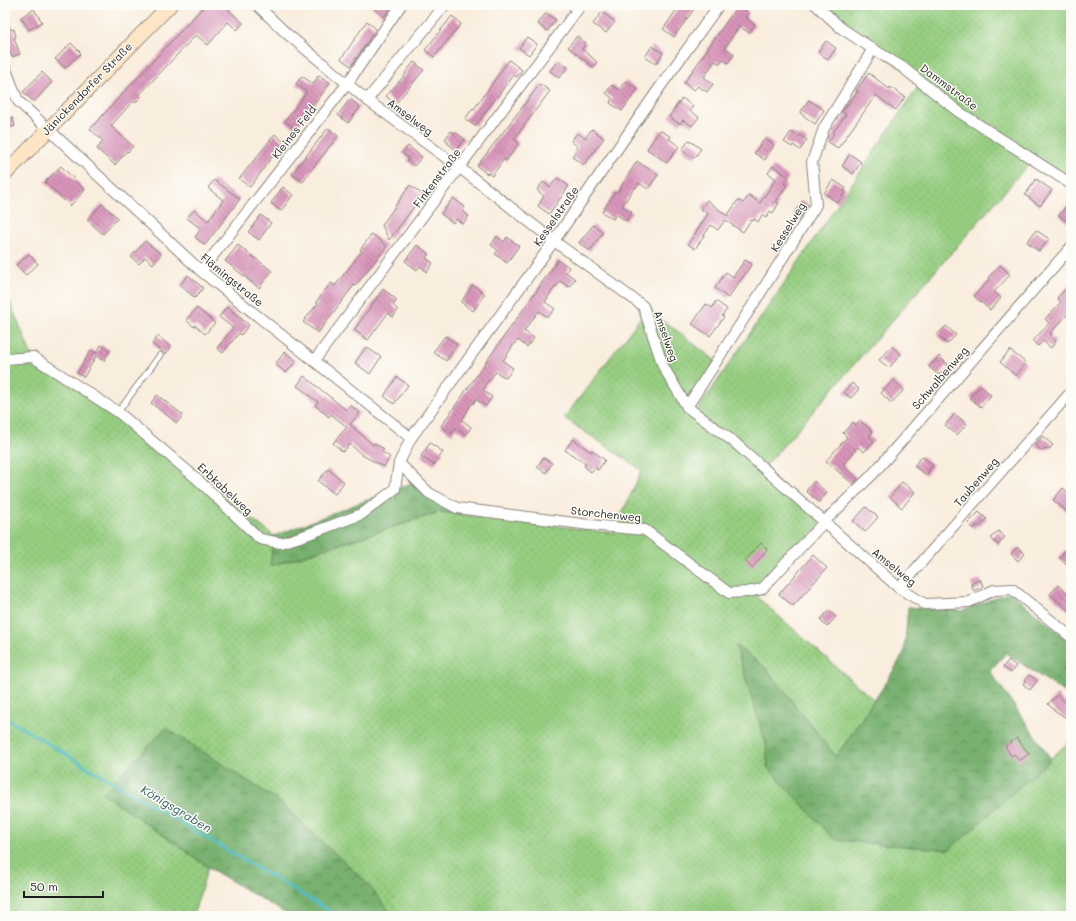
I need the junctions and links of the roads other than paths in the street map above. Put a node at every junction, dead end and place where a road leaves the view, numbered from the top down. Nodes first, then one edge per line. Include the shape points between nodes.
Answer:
1 (170, 5) edge
2 (257, 5) edge
3 (401, 5) edge
4 (445, 5) edge
5 (719, 5) edge
6 (816, 5) edge
7 (576, 7) edge
8 (873, 49) junction
9 (5, 67) edge
10 (347, 84) junction
11 (367, 100) junction
12 (48, 130) junction
13 (460, 168) junction
14 (5, 174) edge
15 (1071, 184) edge
16 (554, 241) junction
17 (1071, 246) edge
18 (201, 271) junction
19 (160, 355) dead end
20 (5, 359) edge
21 (314, 361) junction
22 (1071, 392) edge
23 (687, 406) junction
24 (118, 412) junction
25 (411, 438) junction
26 (399, 463) junction
27 (824, 522) junction
28 (898, 588) junction
29 (1071, 637) edge

1 - 12 main road, Jänickendorfer Straße
2 - 10 street, Amselweg
3 - 10 street, Kleines Feld
4 - 11 street
5 - 16 street, Kesselstraße
6 - 8 street, Dammstraße via 841,28
7 - 13 street, Finkenstraße
8 - 15 street, Dammstraße via 902,67 959,112
8 - 23 street, Kesselweg via 824,128 812,162 816,205
9 - 12 street, Flämingstraße via 18,101
10 - 11 street, Amselweg
10 - 18 street, Kleines Feld
11 - 13 street, Amselweg
12 - 14 main road, Jänickendorfer Straße
12 - 18 street, Flämingstraße
13 - 16 street, Amselweg
13 - 21 street, Finkenstraße
16 - 23 street, Amselweg via 643,306 663,366
16 - 25 street, Kesselstraße
17 - 27 street, Schwalbenweg via 872,475
18 - 21 street, Flämingstraße
19 - 24 lane
20 - 24 street, Erbkabelweg via 33,357
21 - 25 street, Flämingstraße
22 - 28 street, Taubenweg
23 - 27 street, Amselweg via 734,442
24 - 26 street, Erbkabelweg via 196,478 260,539 281,543 362,514 395,489
25 - 26 street, Erbkabelweg
26 - 27 street, Storchenweg via 429,493 457,508 645,530 729,593 762,589
27 - 28 street, Amselweg
28 - 29 street, Amselweg via 925,604 969,602 994,590 1012,589

